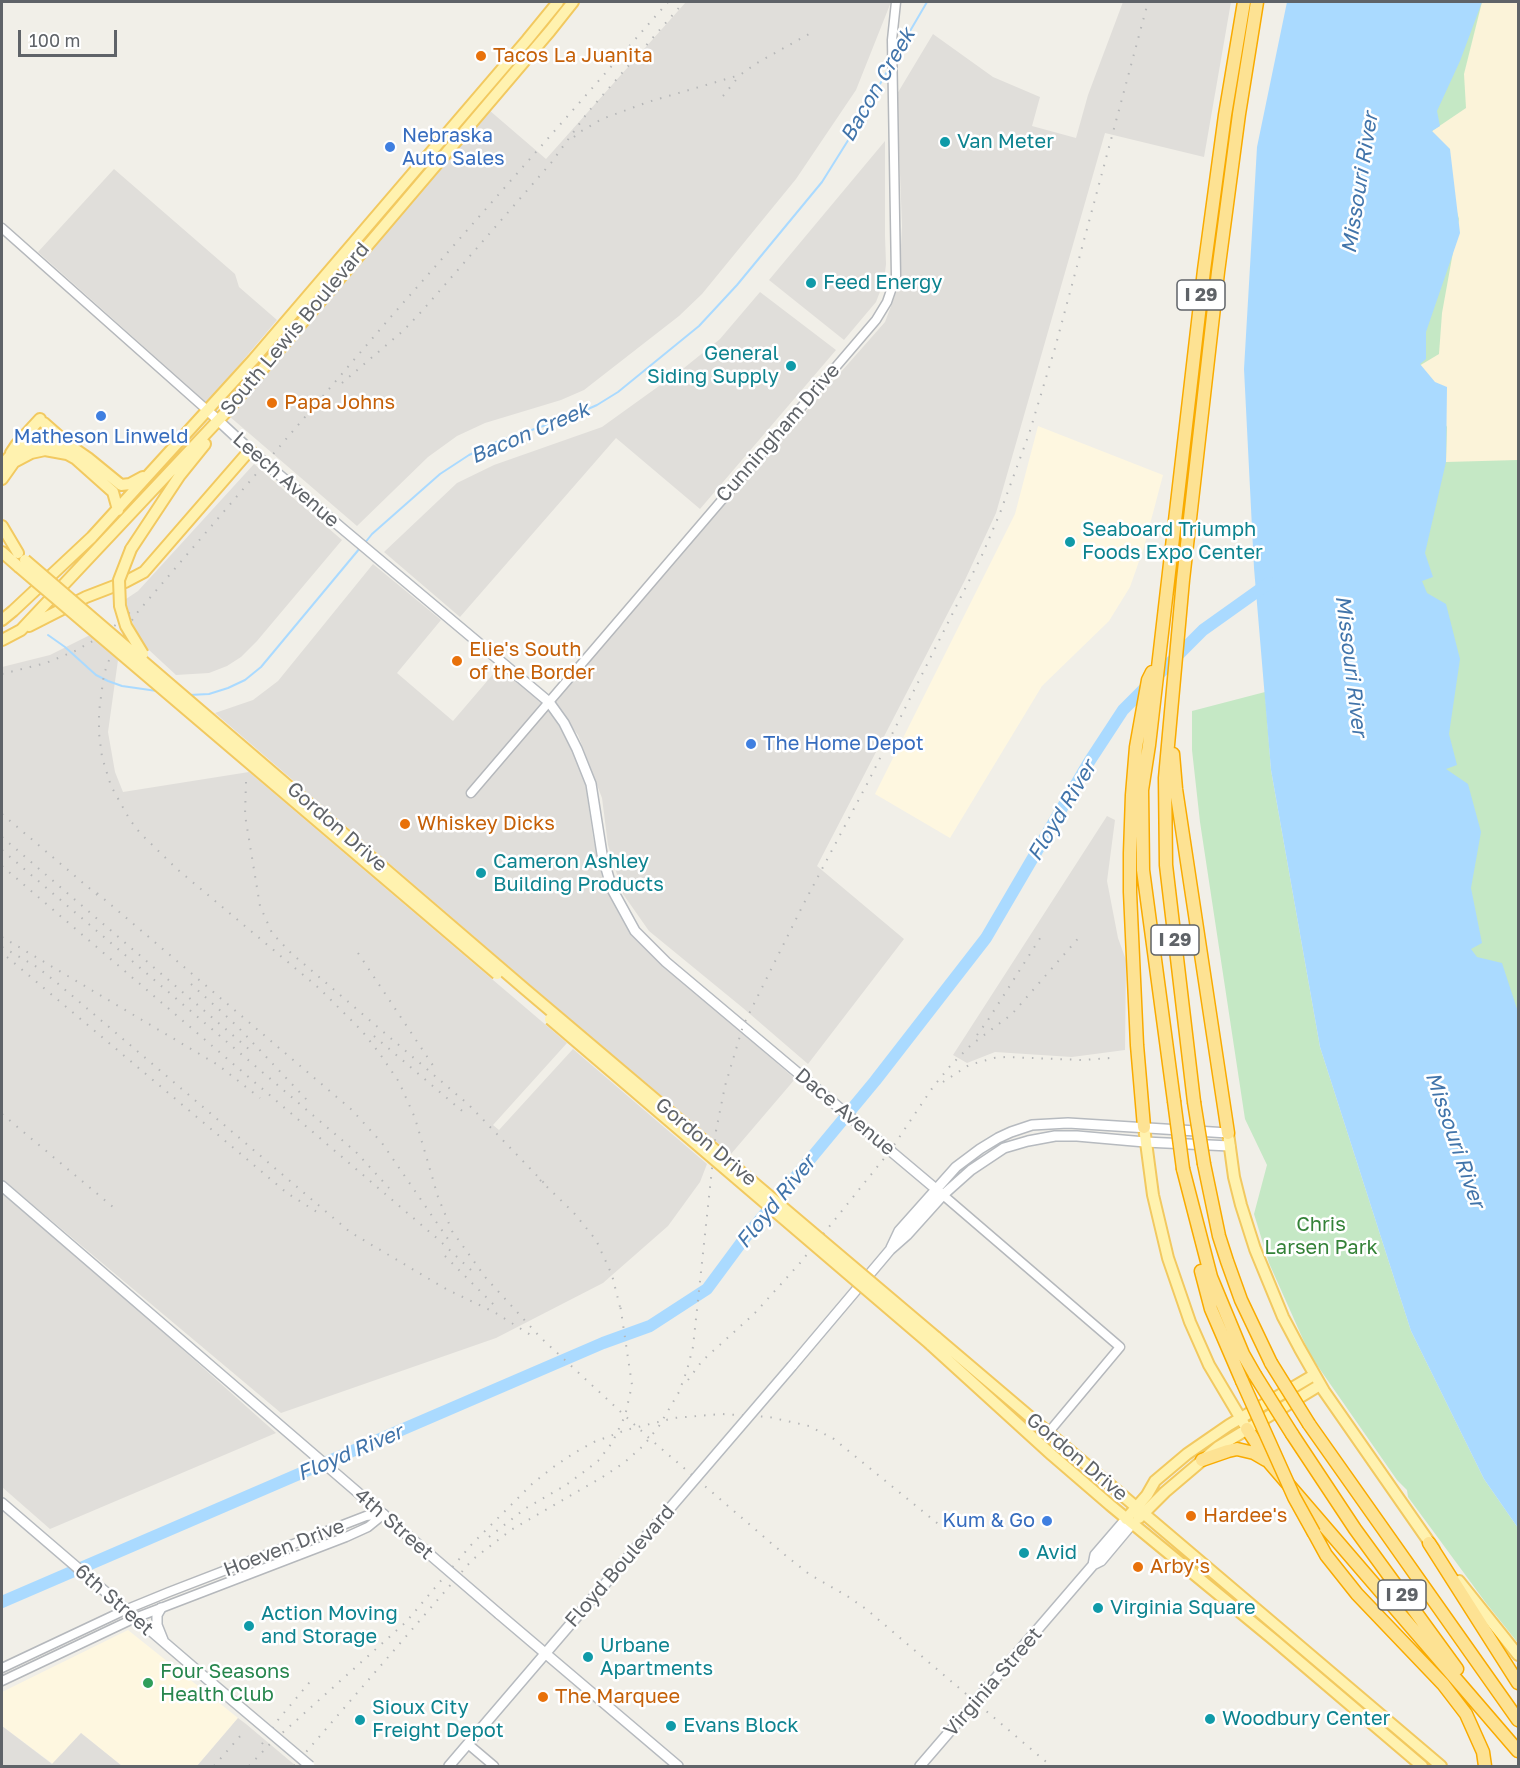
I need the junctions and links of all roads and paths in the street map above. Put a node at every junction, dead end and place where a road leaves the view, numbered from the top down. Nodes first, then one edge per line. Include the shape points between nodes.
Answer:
1 (558, 2) edge
2 (573, 2) edge
3 (578, 2) edge
4 (896, 2) edge
5 (1245, 2) edge
6 (1257, 2) edge
7 (550, 32) junction
8 (2, 228) edge
9 (207, 410) junction
10 (218, 420) junction
11 (72, 447) junction
12 (250, 450) junction
13 (5, 461) edge
14 (156, 468) junction
15 (2, 479) edge
16 (121, 485) junction
17 (121, 506) junction
18 (129, 515) junction
19 (2, 526) edge
20 (2, 539) edge
21 (2, 553) edge
22 (19, 561) junction
23 (2, 619) edge
24 (21, 630) junction
25 (2, 640) edge
26 (173, 685) junction
27 (549, 702) junction
28 (1169, 775) junction
29 (471, 793) dead end
30 (1137, 793) junction
31 (1144, 1127) junction
32 (1229, 1139) junction
33 (1145, 1142) junction
34 (2, 1186) edge
35 (939, 1192) junction
36 (1198, 1234) junction
37 (933, 1341) junction
38 (1317, 1380) junction
39 (1243, 1424) junction
40 (1048, 1432) junction
41 (1202, 1460) junction
42 (1269, 1462) junction
43 (1155, 1481) junction
44 (1115, 1489) junction
45 (2, 1503) edge
46 (1140, 1510) junction
47 (384, 1514) junction
48 (1129, 1522) junction
49 (1429, 1543) junction
50 (161, 1608) junction
51 (125, 1610) junction
52 (135, 1618) junction
53 (164, 1643) junction
54 (545, 1653) junction
55 (1518, 1655) edge
56 (2, 1668) edge
57 (2, 1681) edge
58 (1518, 1683) edge
59 (1518, 1720) edge
60 (468, 1744) junction
61 (1518, 1750) edge
62 (1484, 1766) edge
63 (310, 1767) edge
64 (449, 1767) edge
65 (494, 1767) edge
66 (678, 1767) edge
67 (920, 1767) edge
68 (1422, 1767) edge
69 (1441, 1767) edge

1 - 9 main road, South Lewis Boulevard
2 - 7 main road, South Lewis Boulevard
3 - 7 main road
4 - 27 street, Cunningham Drive via 892,40 896,276 892,291 880,315
5 - 30 highway, I 29 via 1223,126 1159,654 1148,680 1136,747
6 - 28 highway, I 29 via 1218,272 1174,672
7 - 10 main road, South Lewis Boulevard
8 - 9 street, Leech Avenue
9 - 10 main road, Leech Avenue
9 - 14 main road, South Lewis Boulevard
10 - 12 main road, Leech Avenue
10 - 18 main road, South Lewis Boulevard
10 - 26 main road, bridge via 213,433 131,549 120,580 122,617 138,648
11 - 13 main road via 39,443 19,450
11 - 13 main road via 42,421
11 - 16 main road
12 - 24 main road via 144,572
12 - 27 main road, Leech Avenue
14 - 16 main road via 137,482
14 - 17 main road, South Lewis Boulevard
15 - 17 main road via 14,462 31,453 45,450 67,454 113,492
16 - 17 main road
17 - 18 main road
17 - 23 main road, South Lewis Boulevard
18 - 24 main road, South Lewis Boulevard
19 - 22 main road
20 - 22 main road, Gordon Drive
21 - 22 main road
22 - 26 main road, Gordon Drive, bridge
22 - 37 main road, Gordon Drive, bridge
24 - 25 main road, South Lewis Boulevard
26 - 37 main road, Gordon Drive, bridge
27 - 29 street, Cunningham Drive
27 - 35 main road, Dace Avenue via 578,749 591,784 612,889 635,931 666,962
28 - 32 highway
28 - 59 highway, I 29, bridge via 1166,865 1194,1102 1211,1200 1241,1300 1271,1363 1309,1424
30 - 31 highway via 1130,892
30 - 36 highway, I 29, bridge via 1143,870 1183,1169
31 - 32 main road
31 - 33 main road
31 - 35 main road via 1032,1125 980,1149 956,1167
32 - 33 main road
32 - 38 main road via 1234,1177 1255,1249 1283,1317
33 - 35 main road via 1077,1136 1028,1141 1004,1148
33 - 39 main road via 1168,1258 1190,1322
34 - 47 main road, 4th Street
35 - 40 street, Dace Avenue via 1120,1347
35 - 54 main road, Floyd Boulevard, bridge via 908,1235 890,1250
36 - 61 highway, I 29, bridge via 1223,1307 1255,1375 1354,1529
36 - 62 highway, bridge via 1198,1260 1211,1309 1294,1497 1326,1555 1357,1594 1467,1714 1483,1752
37 - 40 main road, Gordon Drive
37 - 48 main road, Gordon Drive via 1052,1455
38 - 39 main road
38 - 49 main road
39 - 41 main road
39 - 42 highway
39 - 43 main road via 1216,1433
40 - 44 main road, Gordon Drive
41 - 42 highway via 1237,1449
41 - 46 main road
42 - 61 highway
43 - 44 main road via 1135,1493
43 - 46 main road
44 - 46 main road, Gordon Drive
45 - 51 main road, 6th Street
46 - 48 main road
46 - 69 main road, Gordon Drive
47 - 50 street, Hoeven Drive via 346,1537
47 - 51 street, Hoeven Drive via 366,1516
47 - 54 main road, 4th Street, bridge
48 - 67 main road, Virginia Street via 1095,1555 1093,1565
48 - 68 main road, Gordon Drive
49 - 55 main road
49 - 58 highway
50 - 52 street, Hoeven Drive
50 - 53 main road via 157,1625
51 - 52 main road, 6th Street
51 - 56 street, Hoeven Drive
52 - 53 main road, 6th Street
52 - 57 street, Hoeven Drive
53 - 63 main road, 6th Street, bridge
54 - 60 main road, Floyd Boulevard
54 - 66 main road, 4th Street
60 - 64 main road, Floyd Boulevard
60 - 65 street

